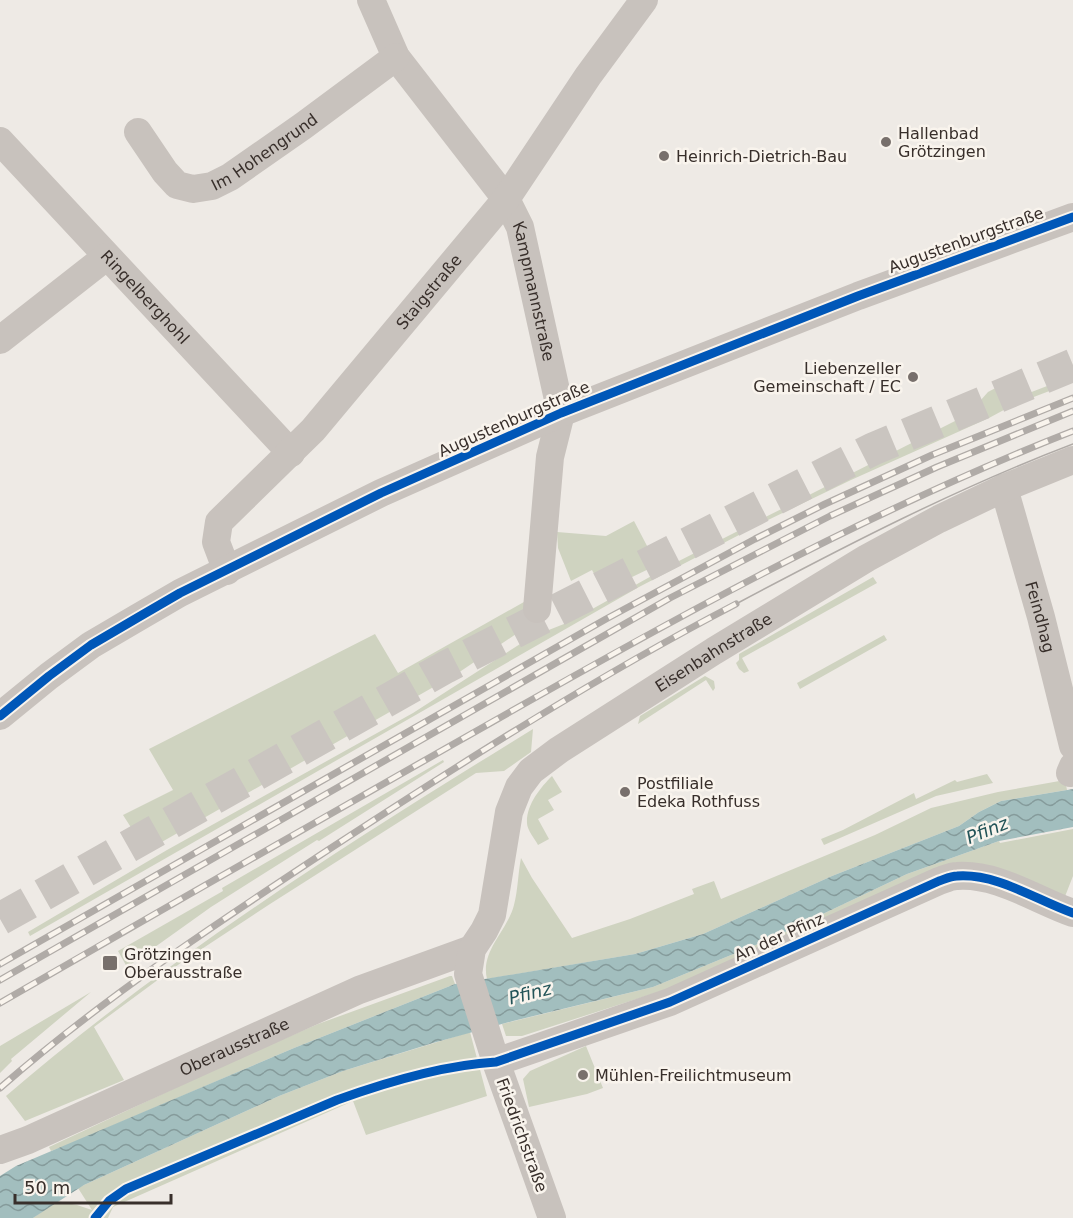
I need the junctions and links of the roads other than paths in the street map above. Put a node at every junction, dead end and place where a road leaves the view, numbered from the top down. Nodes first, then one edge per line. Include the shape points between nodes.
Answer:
1 (370, 0) edge
2 (644, 0) edge
3 (396, 57) junction
4 (138, 132) dead end
5 (0, 141) edge
6 (506, 199) junction
7 (1073, 217) edge
8 (106, 257) junction
9 (0, 340) edge
10 (561, 412) junction
11 (291, 453) junction
12 (1073, 460) edge
13 (1004, 488) junction
14 (227, 571) junction
15 (537, 609) dead end
16 (0, 716) edge
17 (1072, 762) edge
18 (1073, 913) edge
19 (470, 962) junction
20 (493, 1053) junction
21 (0, 1149) edge
22 (552, 1218) edge

1 - 3 street, Kampmannstraße
2 - 6 street, Staigstraße
3 - 4 street, Im Hohengrund via 303,126 212,186 193,189 177,185
3 - 6 street, Kampmannstraße
5 - 8 street, Ringelberghohl
6 - 10 street, Kampmannstraße via 520,227
6 - 11 street, Staigstraße
7 - 10 street, Augustenburgstraße
8 - 9 street
8 - 11 street, Ringelberghohl
10 - 14 street, Augustenburgstraße via 381,494
10 - 15 street, Kampmannstraße via 550,457
11 - 14 street, Staigstraße via 219,522 216,542
12 - 13 street, Eisenbahnstraße
13 - 17 street, Feindhag via 1041,617
13 - 19 street, Eisenbahnstraße via 867,558 531,771 519,787 509,812 492,915
14 - 16 street, Augustenburgstraße via 180,593 91,645
18 - 20 street, An der Pfinz via 986,880 957,876 939,880 670,1002
19 - 20 street, Friedrichstraße
19 - 21 street, Oberausstraße via 359,990 28,1140
20 - 22 street, Friedrichstraße

